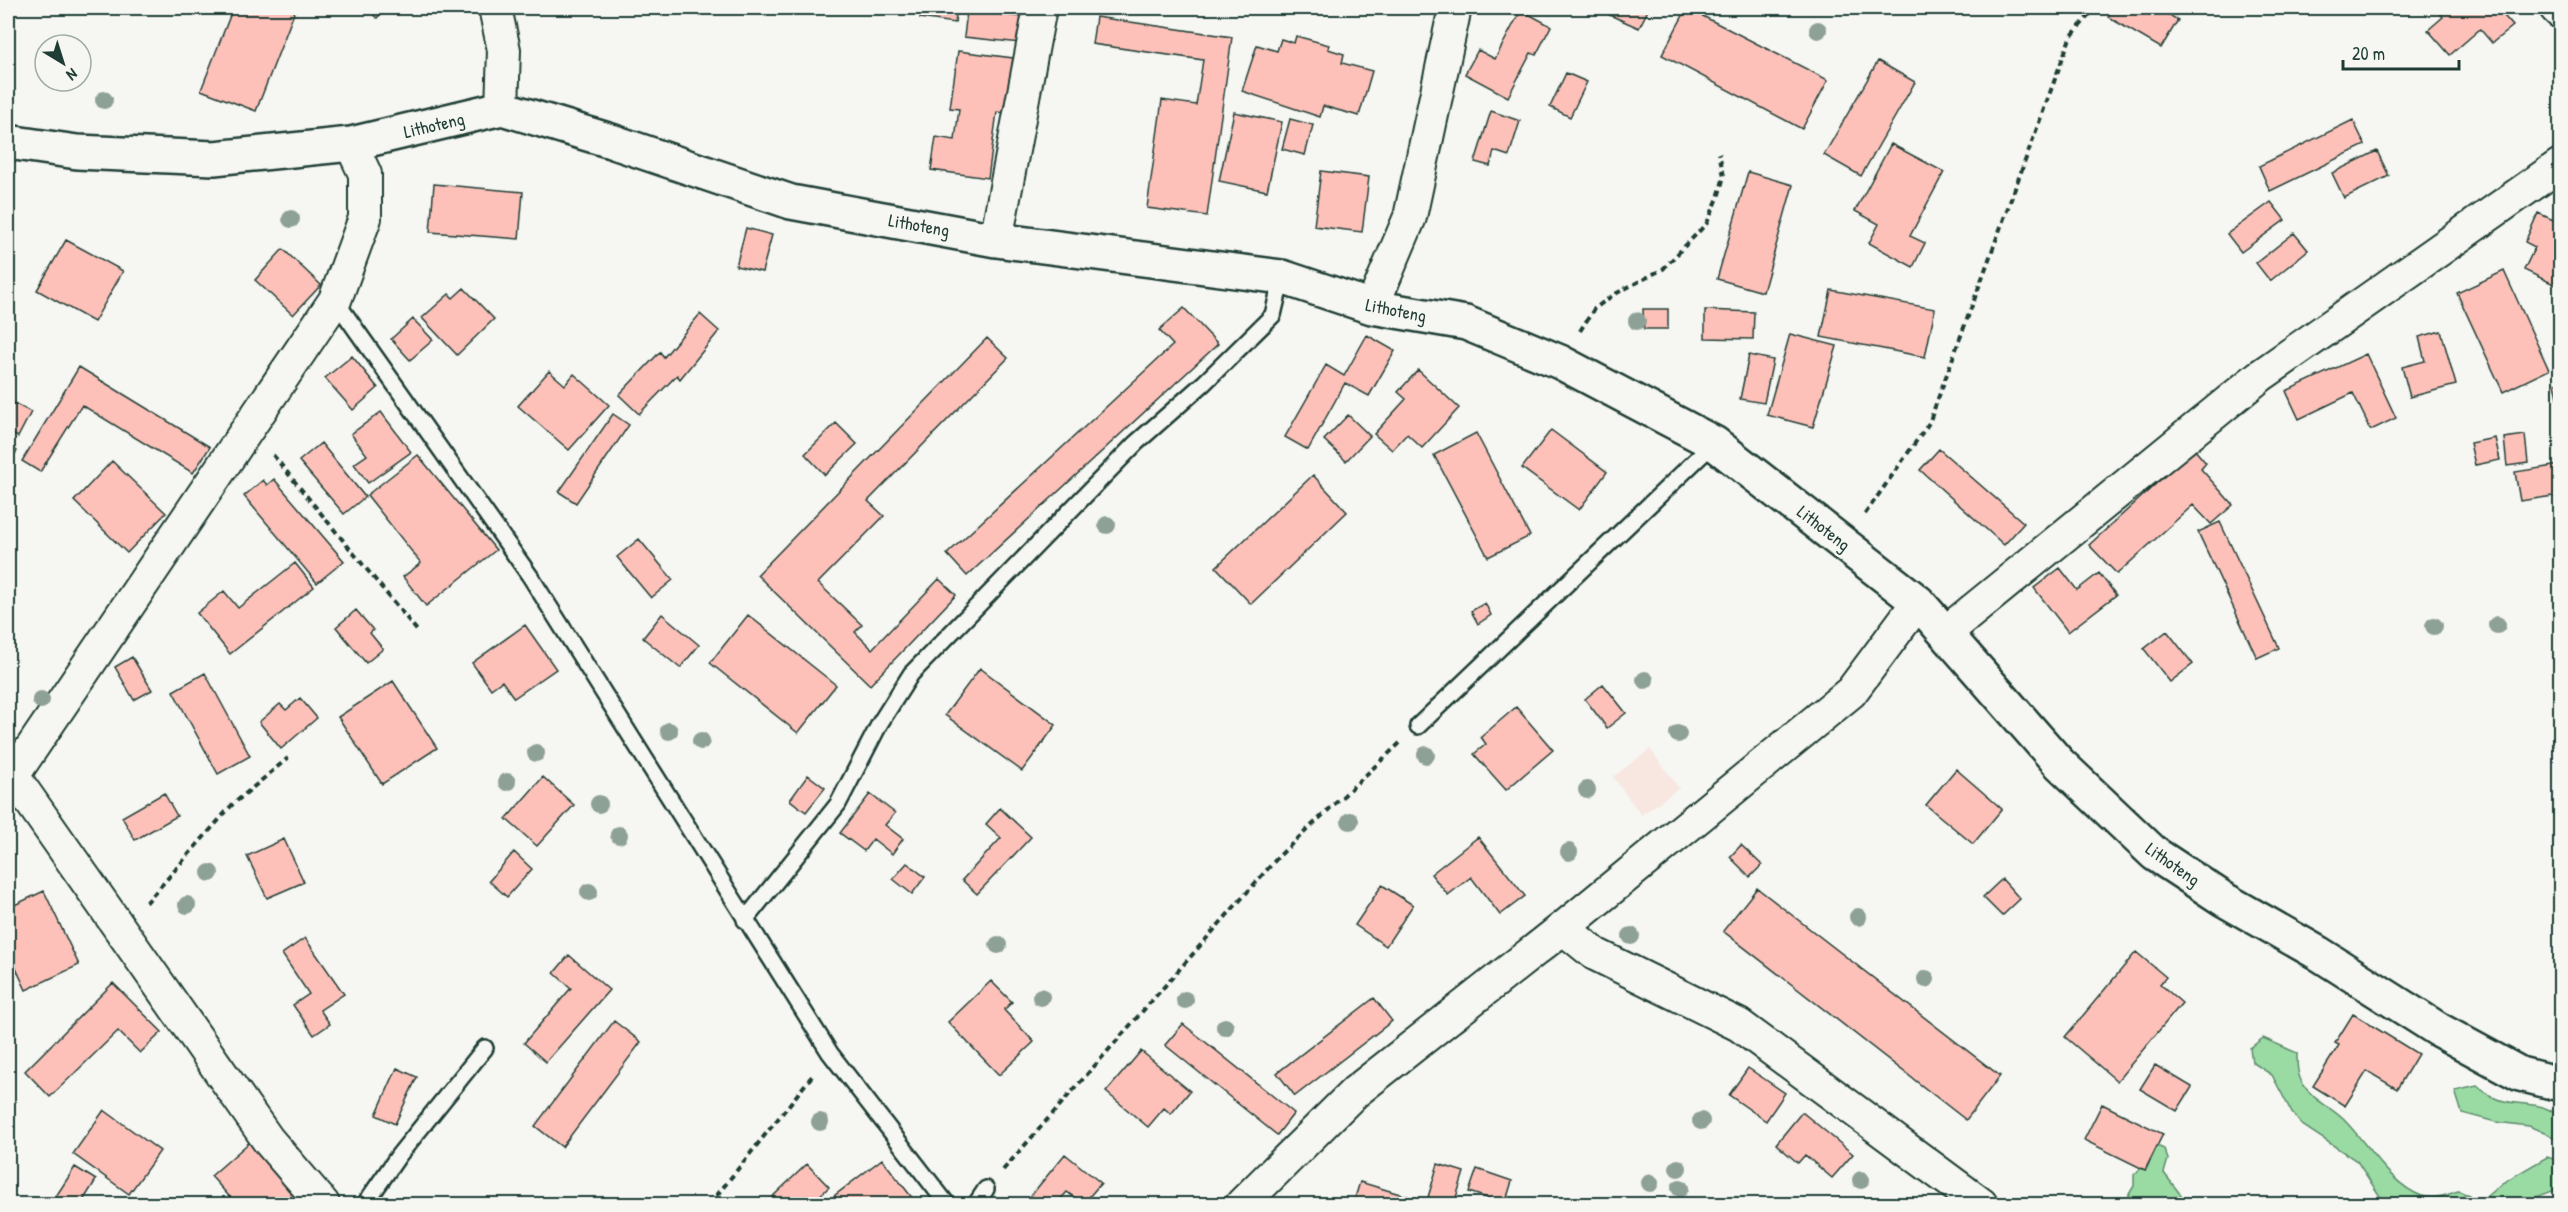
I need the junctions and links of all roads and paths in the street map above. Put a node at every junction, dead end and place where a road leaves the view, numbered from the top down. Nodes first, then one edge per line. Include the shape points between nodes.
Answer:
1 (495, 8) edge
2 (1040, 8) edge
3 (1455, 8) edge
4 (2095, 8) edge
5 (2556, 8) edge
6 (2560, 12) edge
7 (502, 108) junction
8 (8, 142) edge
9 (351, 144) junction
10 (1719, 153) dead end
11 (2560, 165) edge
12 (996, 240) junction
13 (1282, 277) junction
14 (334, 300) junction
15 (1372, 307) junction
16 (1560, 362) junction
17 (249, 426) junction
18 (1714, 443) junction
19 (1844, 543) junction
20 (1918, 602) junction
21 (419, 633) dead end
22 (1945, 633) junction
23 (1418, 726) joint
24 (288, 758) dead end
25 (10, 779) edge
26 (745, 920) junction
27 (1563, 928) junction
28 (122, 931) junction
29 (485, 1048) dead end
30 (830, 1053) junction
31 (2560, 1084) edge
32 (986, 1189) joint
33 (323, 1204) edge
34 (364, 1204) edge
35 (710, 1204) edge
36 (948, 1204) edge
37 (976, 1204) edge
38 (1242, 1204) edge
39 (1981, 1204) edge

1 - 7 street via 504,50
2 - 12 street
3 - 15 street via 1410,217
4 - 19 path via 2070,38 1929,423
5 - 6 street
7 - 9 main road, Lithoteng
7 - 12 main road, Lithoteng via 791,202
8 - 9 main road, Lithoteng via 77,152 214,158
9 - 14 street via 365,174 365,218
10 - 16 path via 1724,176 1707,223 1663,269 1594,309
11 - 22 street via 2260,376
12 - 13 main road, Lithoteng
13 - 15 main road, Lithoteng
13 - 26 lane via 1273,315 1136,443 911,674 880,723 838,804
14 - 17 street
14 - 26 lane via 530,576
15 - 16 main road, Lithoteng via 1466,323
16 - 18 main road, Lithoteng
17 - 21 path
17 - 25 street
18 - 19 main road, Lithoteng
18 - 23 lane
19 - 20 main road, Lithoteng
20 - 22 main road, Lithoteng
20 - 27 street via 1851,692
22 - 31 main road, Lithoteng via 2059,763 2155,854 2439,1030 2520,1074
23 - 32 path via 1279,856
24 - 28 path via 232,805
25 - 28 street
26 - 30 lane
27 - 38 street via 1354,1092
27 - 39 street via 1595,954 1739,1025
28 - 33 street via 268,1140
29 - 34 lane
30 - 35 path
30 - 36 lane
32 - 37 lane

